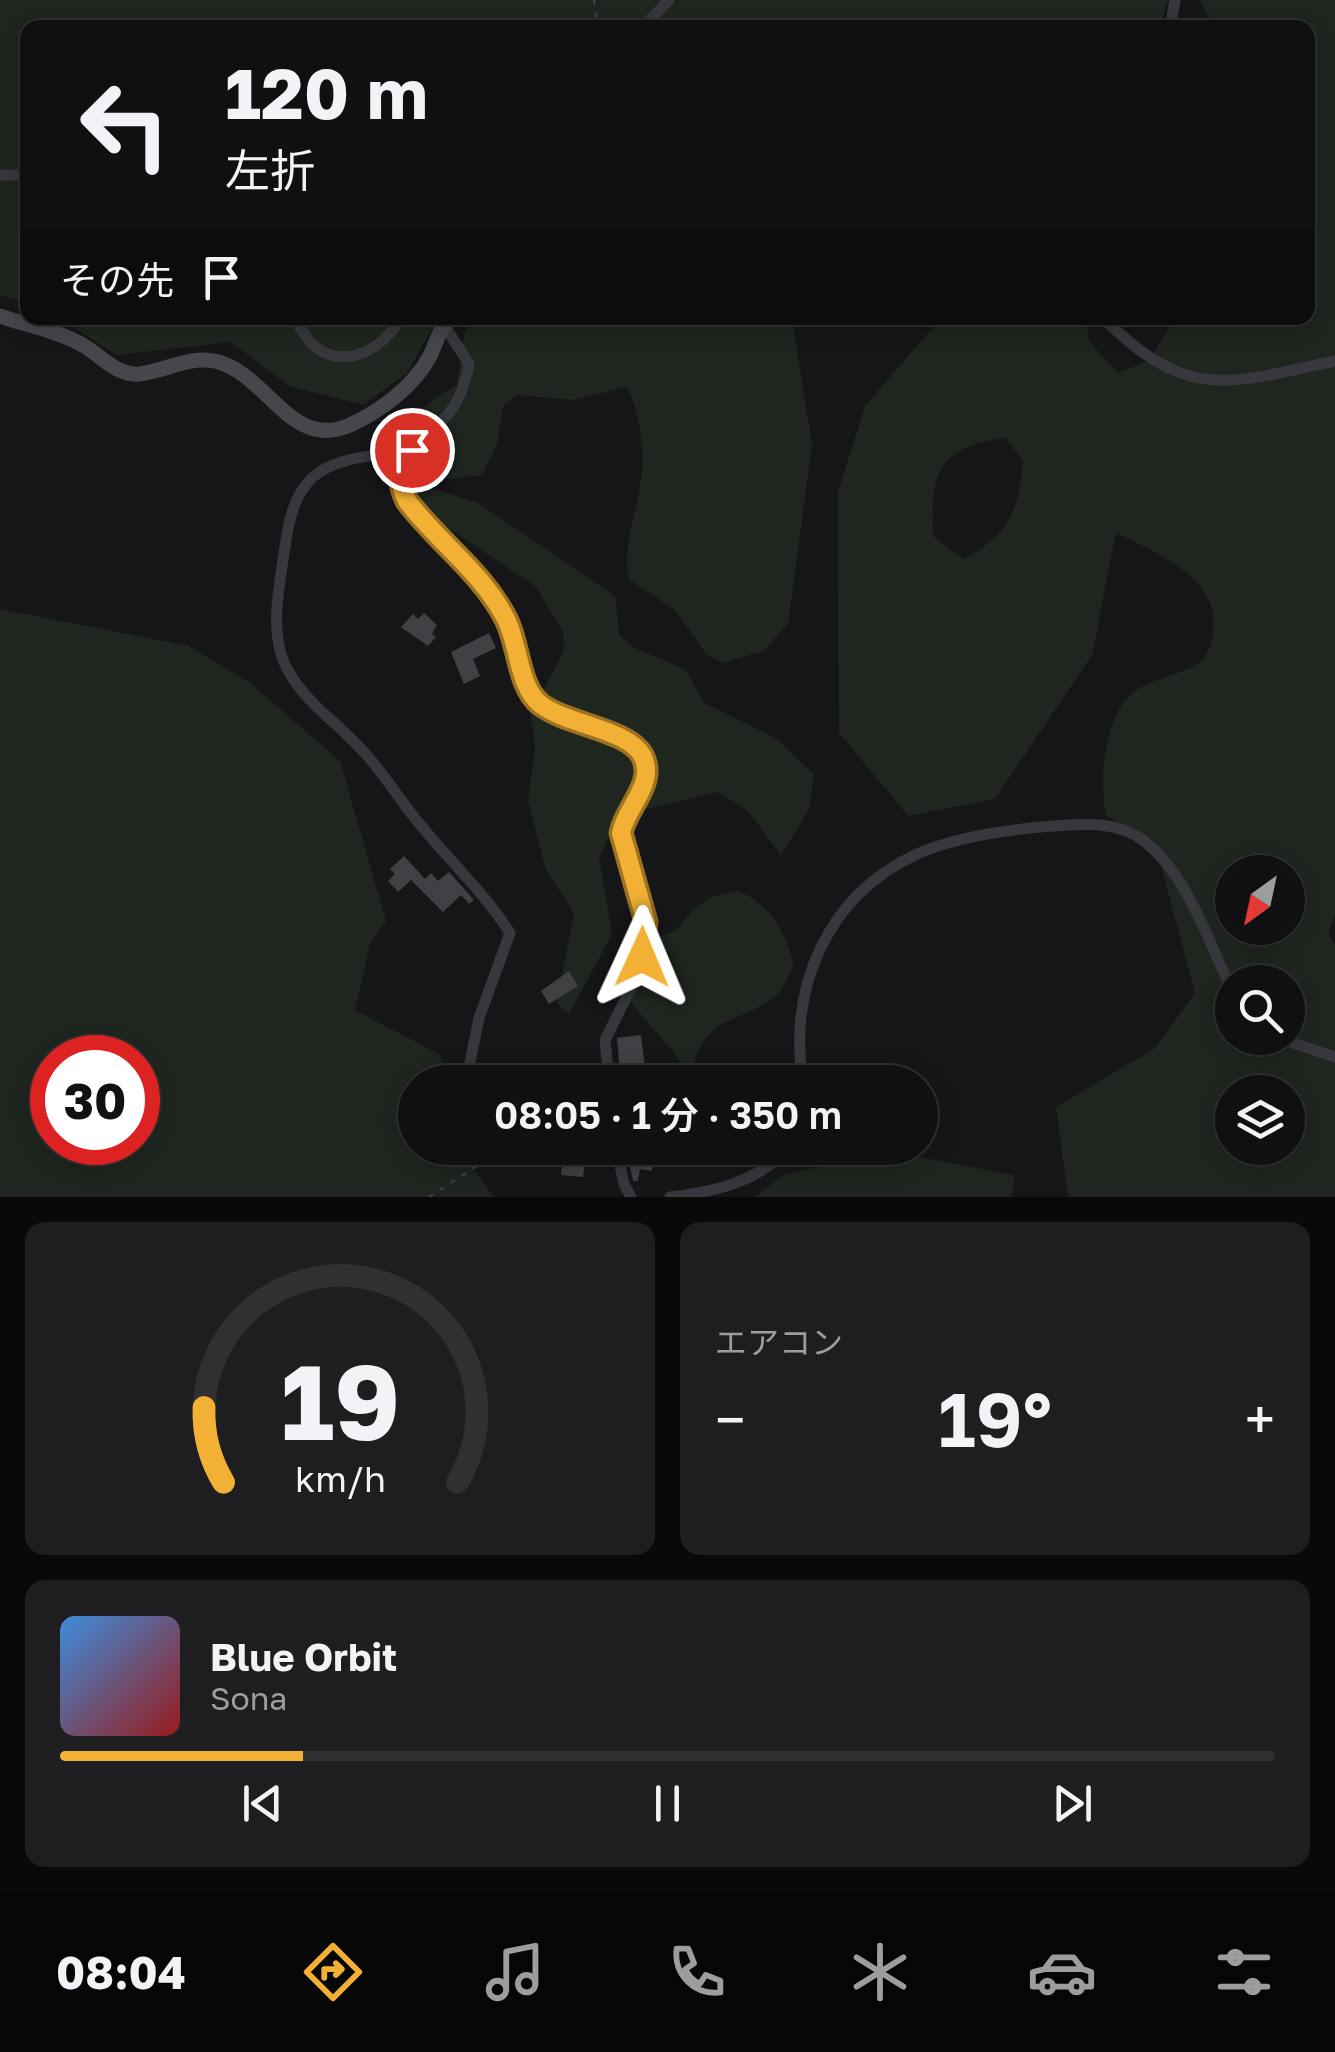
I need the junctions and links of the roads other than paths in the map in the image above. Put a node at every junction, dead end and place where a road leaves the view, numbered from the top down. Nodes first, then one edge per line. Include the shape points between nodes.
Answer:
1 (669, 0) edge
2 (650, 20) edge
3 (26, 325) edge
4 (299, 325) edge
5 (396, 325) edge
6 (445, 325) edge
7 (450, 325) edge
8 (1111, 325) edge
9 (1335, 362) edge
10 (412, 450) junction
11 (1219, 965) edge
12 (1305, 1047) edge
13 (1335, 1057) edge
14 (469, 1065) edge
15 (608, 1065) edge
16 (801, 1065) edge
17 (620, 1165) edge
18 (770, 1165) edge
19 (632, 1197) edge
20 (670, 1197) edge

1 - 2 street
3 - 6 street via 137,374 194,359 224,363 307,430 324,433 365,416 416,380
4 - 5 street via 325,353 344,358 383,343
7 - 10 street via 469,364 464,389
8 - 9 street via 1166,369 1198,379 1242,382
10 - 14 street via 339,462 308,480 288,524 278,622 282,656 297,686 365,753 510,933
10 - 15 street via 399,470 407,501 490,592 538,703 634,744 645,764 645,783 621,833 646,922 634,984 606,1040
11 - 16 street via 1170,871 1126,831 1074,824 959,841 916,854 881,875 841,916 802,992
12 - 13 street
17 - 19 street
18 - 20 street via 735,1184

